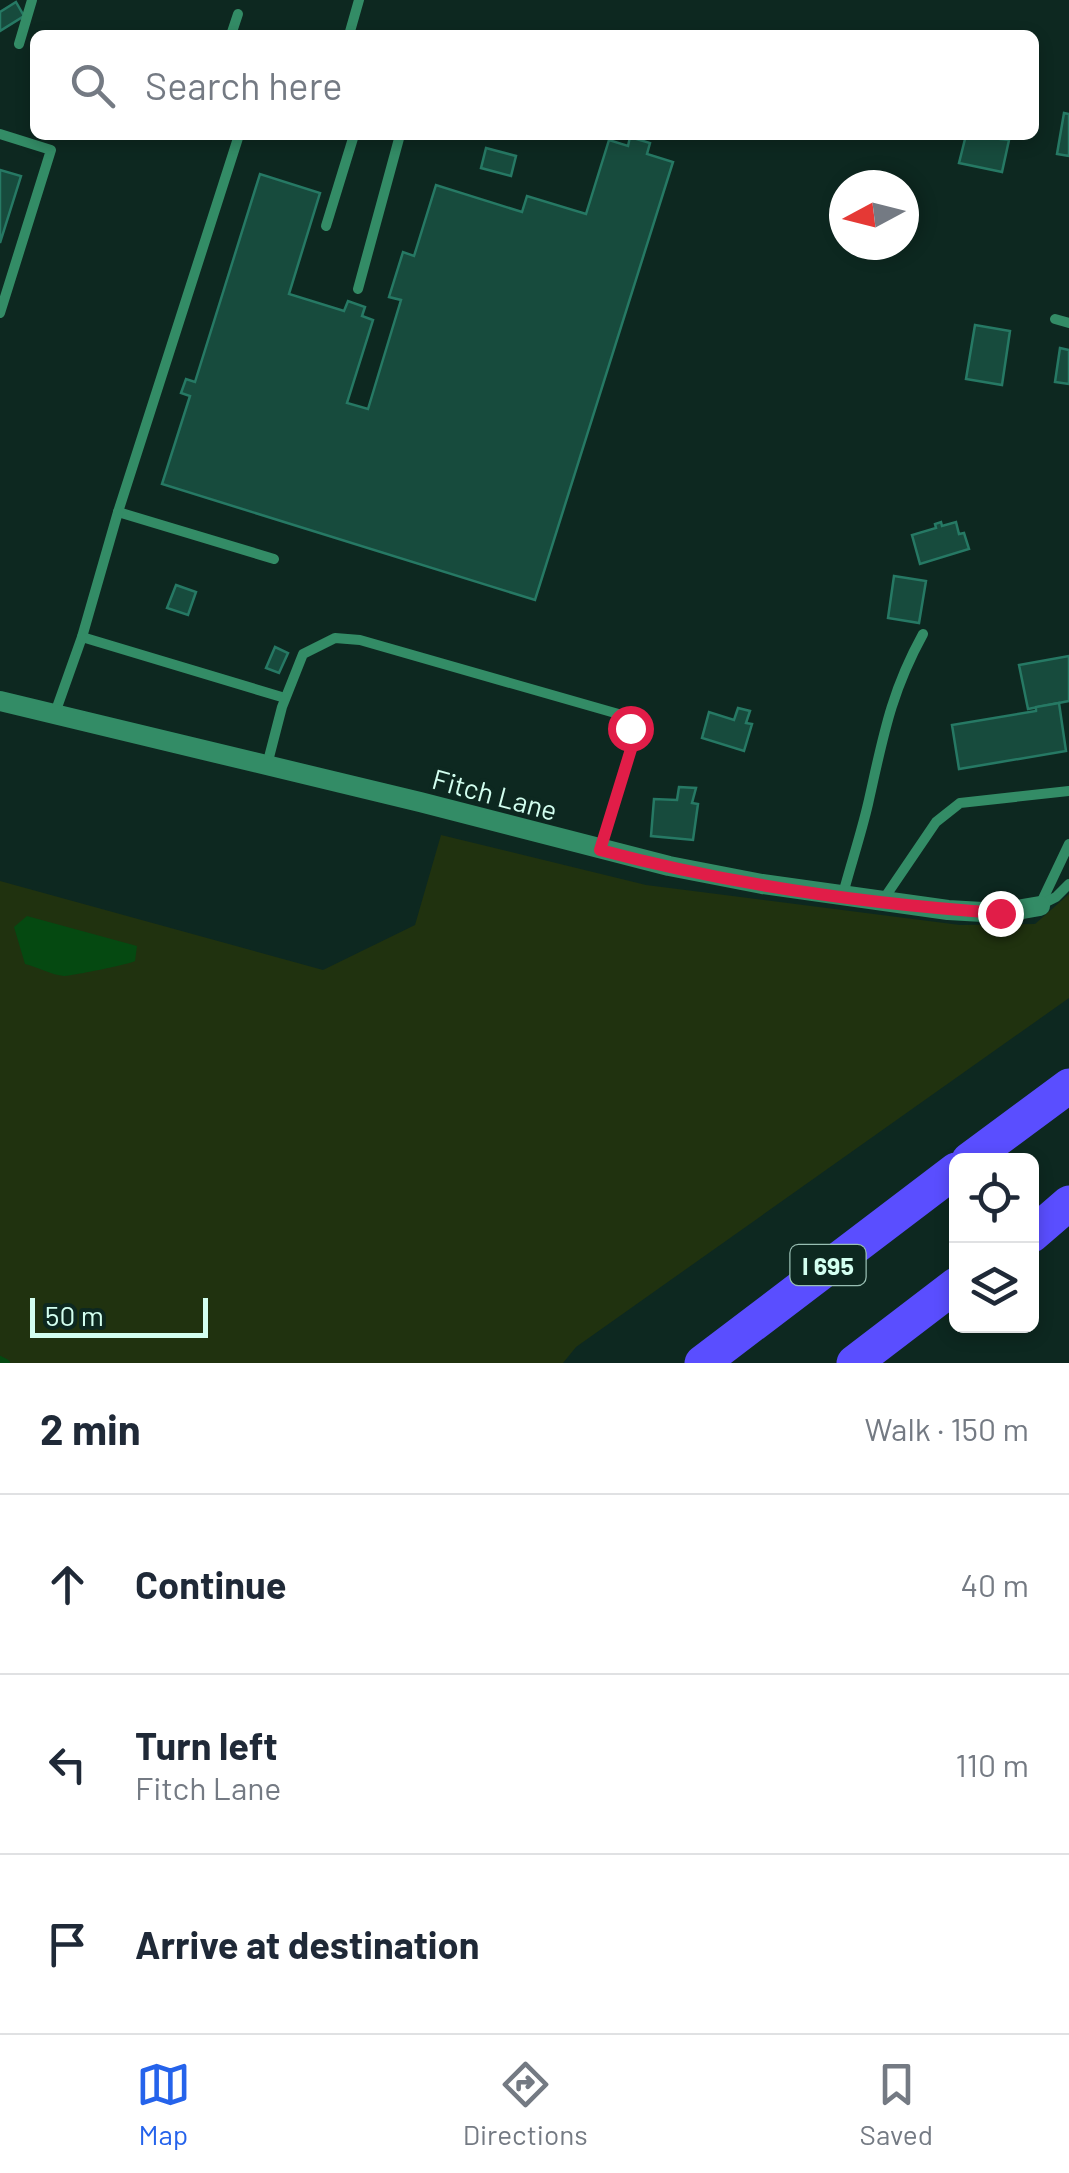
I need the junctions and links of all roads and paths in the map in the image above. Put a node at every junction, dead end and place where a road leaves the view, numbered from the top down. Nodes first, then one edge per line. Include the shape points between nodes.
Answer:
1 (32, 0) edge
2 (359, 0) edge
3 (238, 14) dead end
4 (233, 30) edge
5 (350, 30) edge
6 (20, 44) dead end
7 (0, 134) edge
8 (238, 140) edge
9 (352, 140) edge
10 (399, 140) edge
11 (326, 226) dead end
12 (358, 289) dead end
13 (0, 313) edge
14 (1055, 319) dead end
15 (1069, 323) edge
16 (118, 512) junction
17 (274, 559) dead end
18 (923, 634) dead end
19 (82, 637) junction
20 (285, 698) junction
21 (0, 701) edge
22 (55, 714) junction
23 (267, 766) junction
24 (1069, 791) edge
25 (1069, 844) edge
26 (600, 850) junction
27 (1069, 884) edge
28 (842, 895) junction
29 (882, 901) junction
30 (1040, 906) junction
31 (1069, 1086) edge
32 (978, 1153) edge
33 (949, 1175) edge
34 (1069, 1203) edge
35 (1039, 1227) edge
36 (949, 1290) edge
37 (949, 1304) edge
38 (702, 1363) edge
39 (854, 1363) edge
40 (879, 1363) edge

1 - 6 lane
2 - 5 lane
3 - 4 lane
7 - 13 lane via 51,150
8 - 16 lane
9 - 11 lane
10 - 12 lane
14 - 15 lane
16 - 17 lane
16 - 19 lane
18 - 28 lane via 883,731
19 - 20 lane
19 - 22 lane
20 - 23 lane
20 - 26 lane via 303,654 335,638 622,715 632,746
21 - 22 street, Fitch Lane
22 - 23 street, Fitch Lane
23 - 26 street, Fitch Lane
24 - 29 lane via 960,804 936,822
25 - 30 lane
26 - 28 street, Fitch Lane
27 - 30 lane
28 - 29 street, Fitch Lane
29 - 30 street, Fitch Lane via 1000,913
31 - 32 highway
33 - 38 highway, I 695
34 - 35 highway
36 - 39 highway
37 - 40 highway

